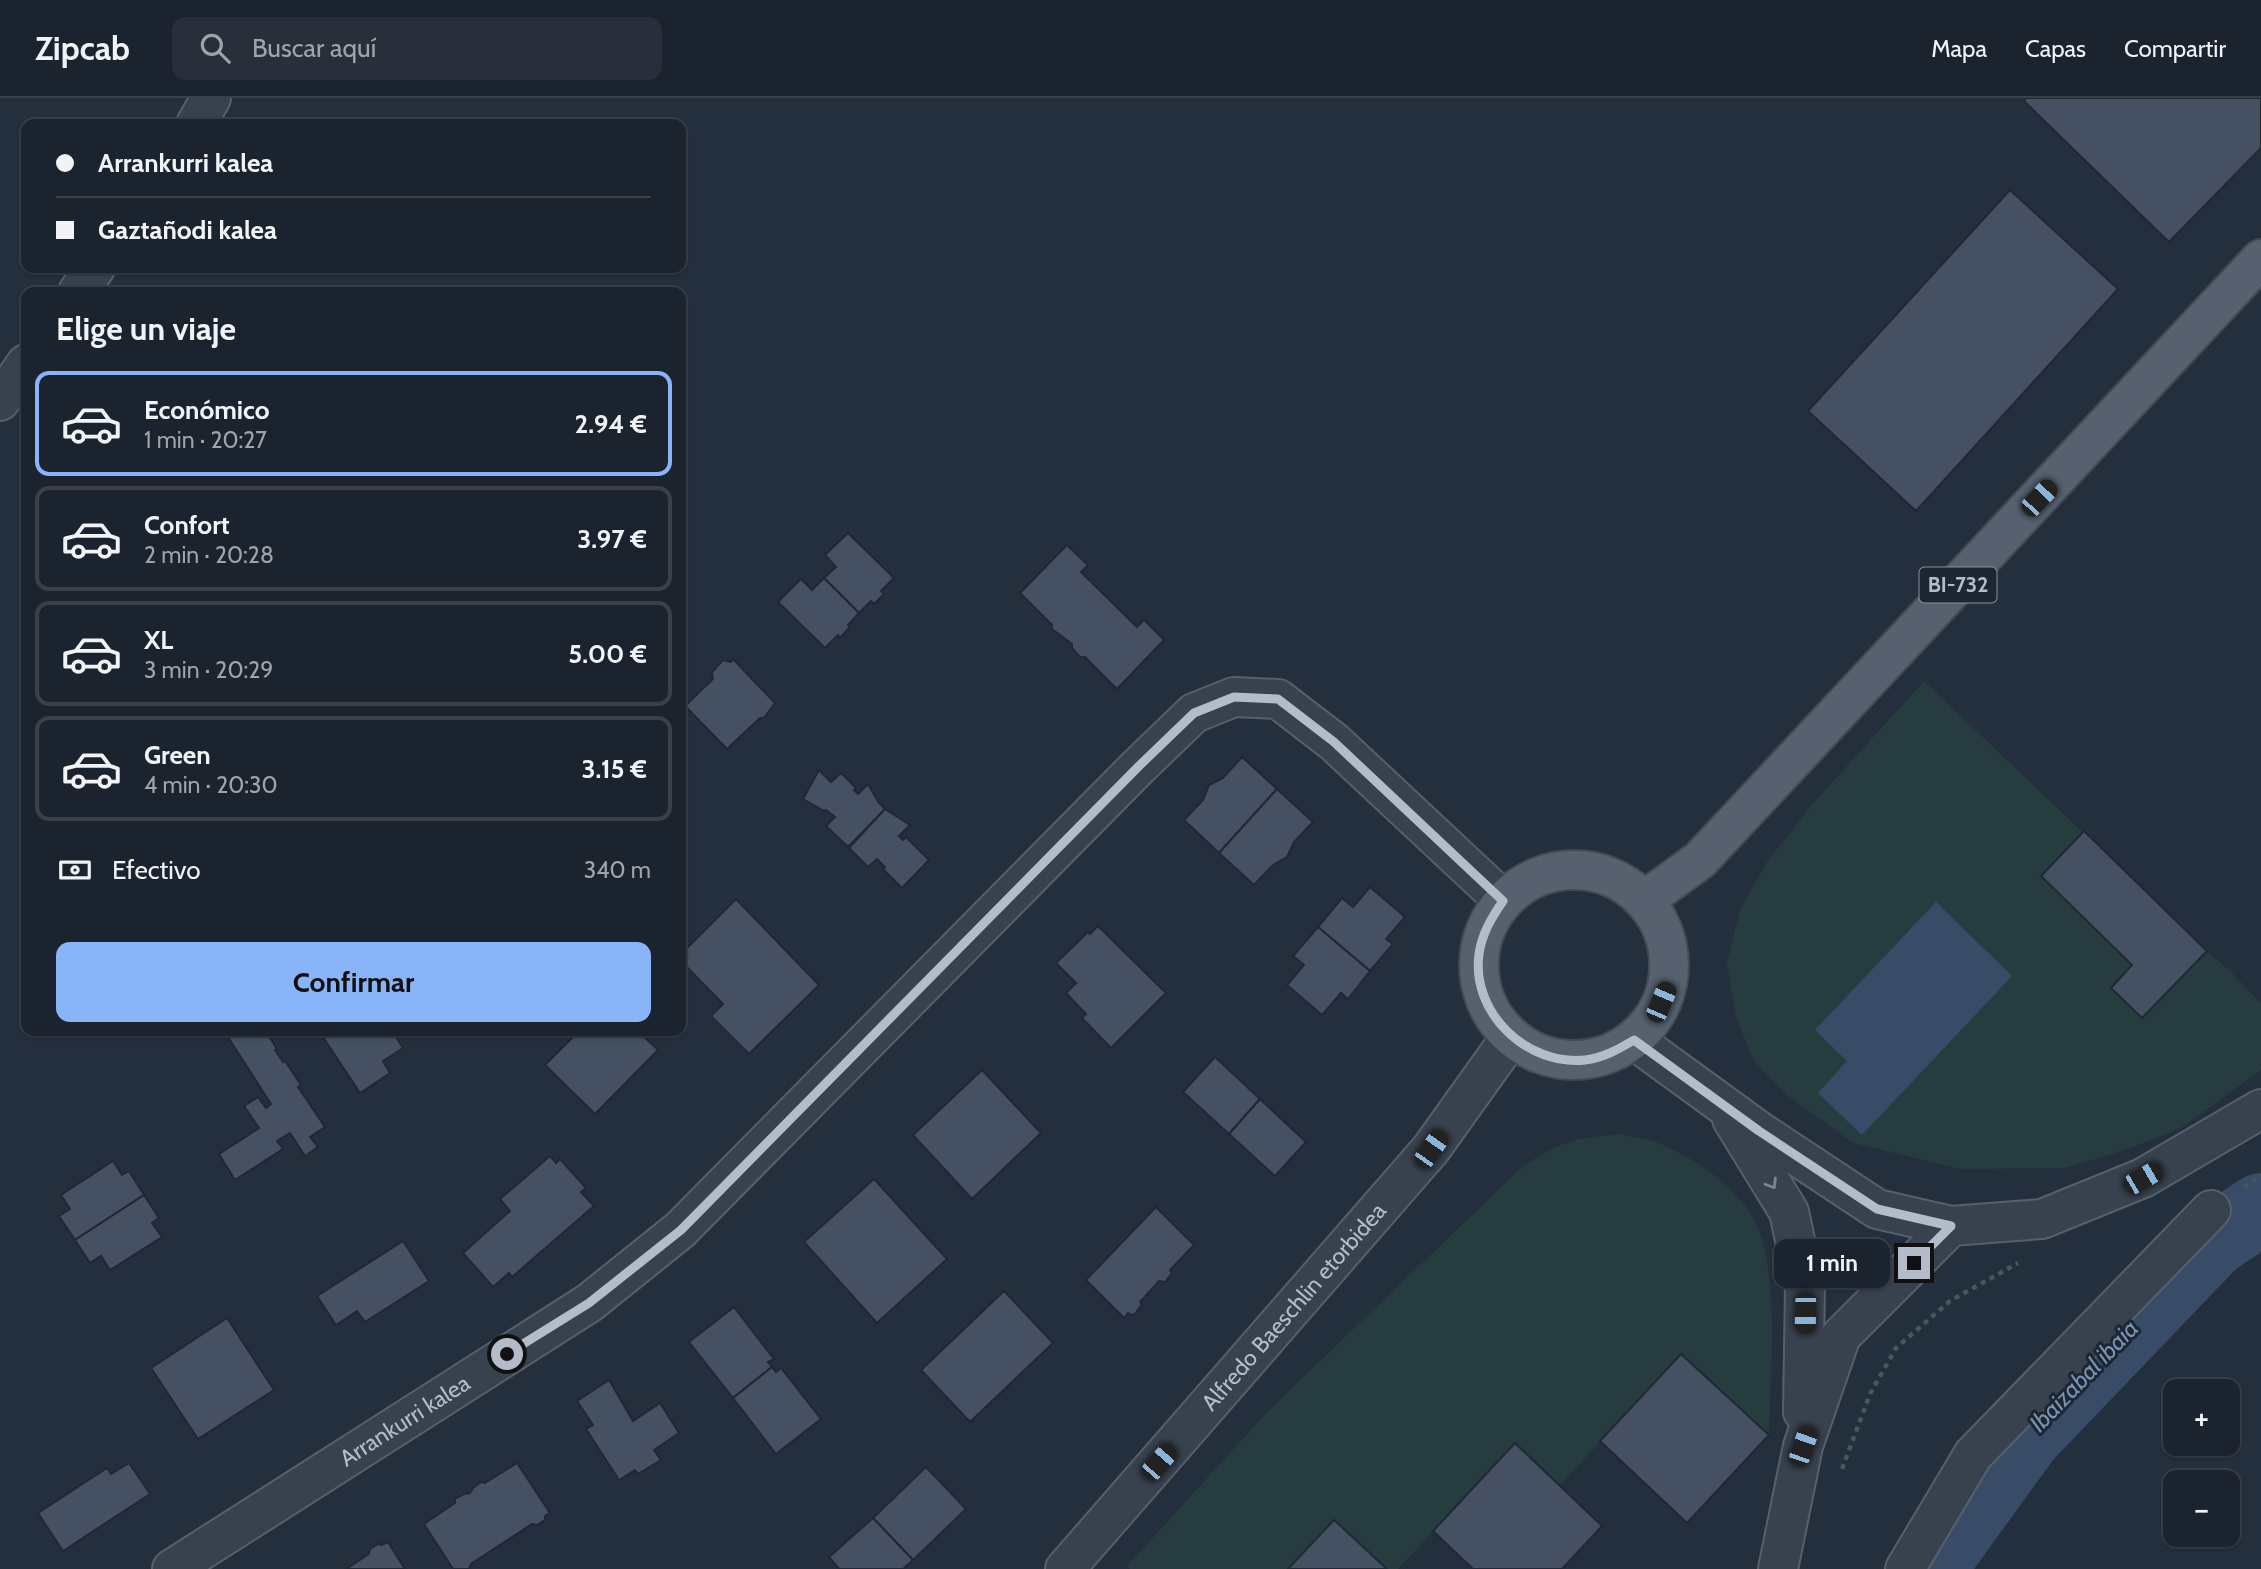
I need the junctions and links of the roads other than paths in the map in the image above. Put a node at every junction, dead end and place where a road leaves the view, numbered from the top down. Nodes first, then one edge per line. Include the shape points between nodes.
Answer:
1 (211, 98) edge
2 (199, 119) edge
3 (2261, 259) edge
4 (21, 371) edge
5 (0, 401) edge
6 (1645, 900) junction
7 (1503, 901) junction
8 (1511, 1037) junction
9 (1634, 1040) junction
10 (1724, 1105) junction
11 (2261, 1109) edge
12 (2211, 1210) dead end
13 (1951, 1226) junction
14 (1803, 1446) junction
15 (1770, 1568) edge
16 (172, 1569) edge
17 (1065, 1569) edge
18 (1905, 1569) edge

1 - 2 street
3 - 6 main road, BI-732 via 1700,860
4 - 5 street
6 - 7 main road via 1620,881 1590,870 1559,870 1528,881
6 - 9 main road via 1662,927 1670,957 1667,988 1655,1017
7 - 8 main road via 1487,925 1479,955 1480,985 1492,1013
7 - 16 street, Arrankurri kalea via 1334,742 1278,699 1234,697 1194,713 681,1230 589,1303
8 - 9 main road via 1533,1052 1559,1060 1585,1060
8 - 17 street, Alfredo Baeschlin etorbidea via 1431,1149
9 - 10 street
10 - 13 street via 1877,1209
10 -> 14 street via 1789,1212 1805,1286
11 - 13 street via 2143,1178 2042,1219
12 - 18 street via 1973,1455
13 - 14 street via 1841,1336
14 - 15 street

